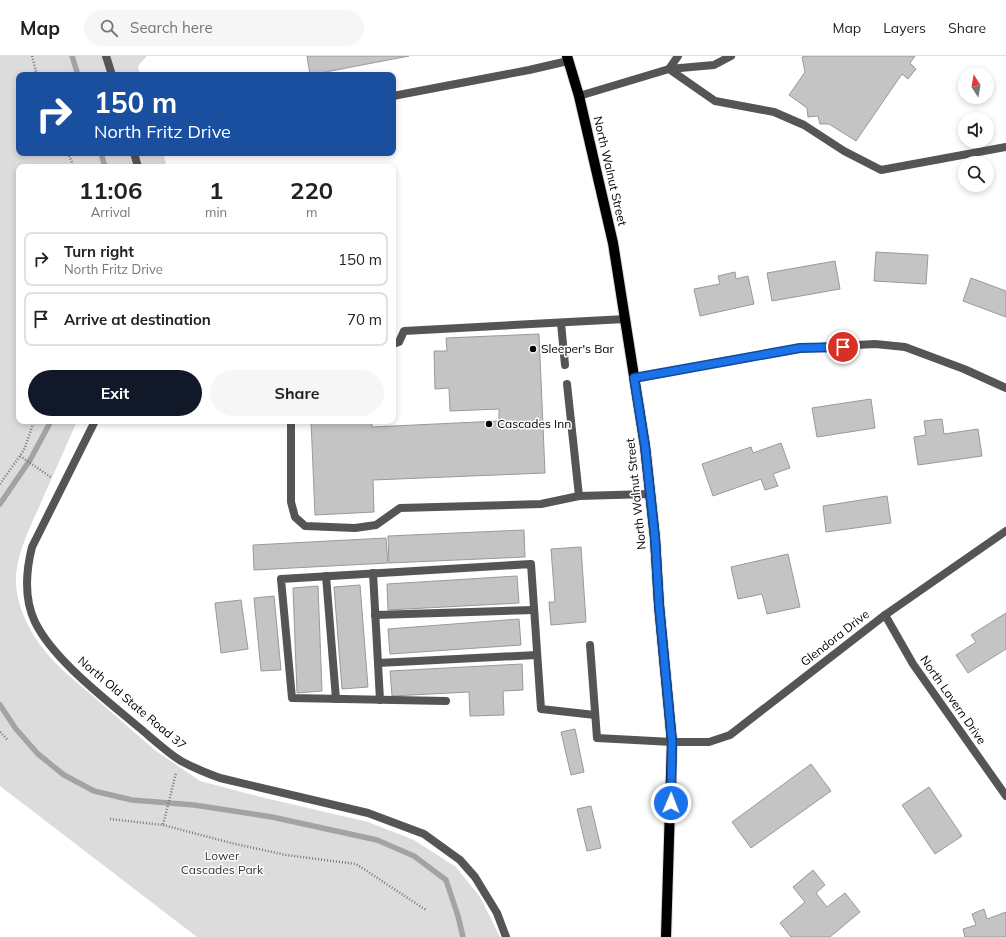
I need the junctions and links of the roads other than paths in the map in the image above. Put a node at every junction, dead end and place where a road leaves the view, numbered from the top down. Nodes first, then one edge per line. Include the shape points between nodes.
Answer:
1 (106, 56) edge
2 (678, 56) edge
3 (731, 56) edge
4 (568, 58) edge
5 (669, 69) junction
6 (111, 72) edge
7 (396, 95) edge
8 (579, 96) junction
9 (1006, 147) edge
10 (625, 319) junction
11 (561, 323) junction
12 (396, 343) edge
13 (565, 365) dead end
14 (634, 378) junction
15 (567, 384) dead end
16 (1006, 388) edge
17 (94, 424) edge
18 (292, 424) edge
19 (650, 494) junction
20 (579, 496) junction
21 (1006, 531) edge
22 (373, 573) junction
23 (326, 576) junction
24 (534, 610) junction
25 (375, 615) junction
26 (885, 615) junction
27 (590, 645) dead end
28 (537, 655) junction
29 (378, 663) junction
30 (336, 698) junction
31 (380, 700) junction
32 (446, 701) dead end
33 (595, 715) junction
34 (672, 742) junction
35 (1006, 796) edge
36 (506, 937) edge
37 (666, 937) edge

1 - 6 street
2 - 5 street
3 - 5 street via 714,65
4 - 7 street via 529,70
4 - 8 main road, North Walnut Street
5 - 8 street
5 - 9 street via 715,101 774,112 804,125 844,151 881,170
8 - 10 main road, North Walnut Street via 613,242
10 - 11 street
10 - 14 main road, North Walnut Street
11 - 12 street via 404,331
11 - 13 street
14 - 16 street via 800,348 875,344 905,347 964,368
14 - 19 main road, North Walnut Street
15 - 20 street
17 - 36 street, North Old State Road 37 via 32,547 28,565 29,603 34,621 48,642 100,695 180,760 199,770 220,778 368,813 424,834 460,860 475,877 497,913
18 - 20 street via 291,502 295,517 305,526 355,528 376,525 400,508 541,504
19 - 20 street
19 - 34 main road, North Walnut Street
21 - 26 street, Glendora Drive
22 - 23 street
22 - 24 street via 531,564
22 - 25 street
23 - 30 street
23 - 30 street via 281,578 292,698
24 - 25 street
24 - 28 street
25 - 29 street
26 - 34 street, Glendora Drive via 730,734 709,742
26 - 35 street, North Lavern Drive via 913,664
27 - 33 street
28 - 29 street
28 - 33 street via 542,709
29 - 31 street
30 - 31 street
31 - 32 street
33 - 34 street, Glendora Drive via 597,738
34 - 37 main road, North Walnut Street

